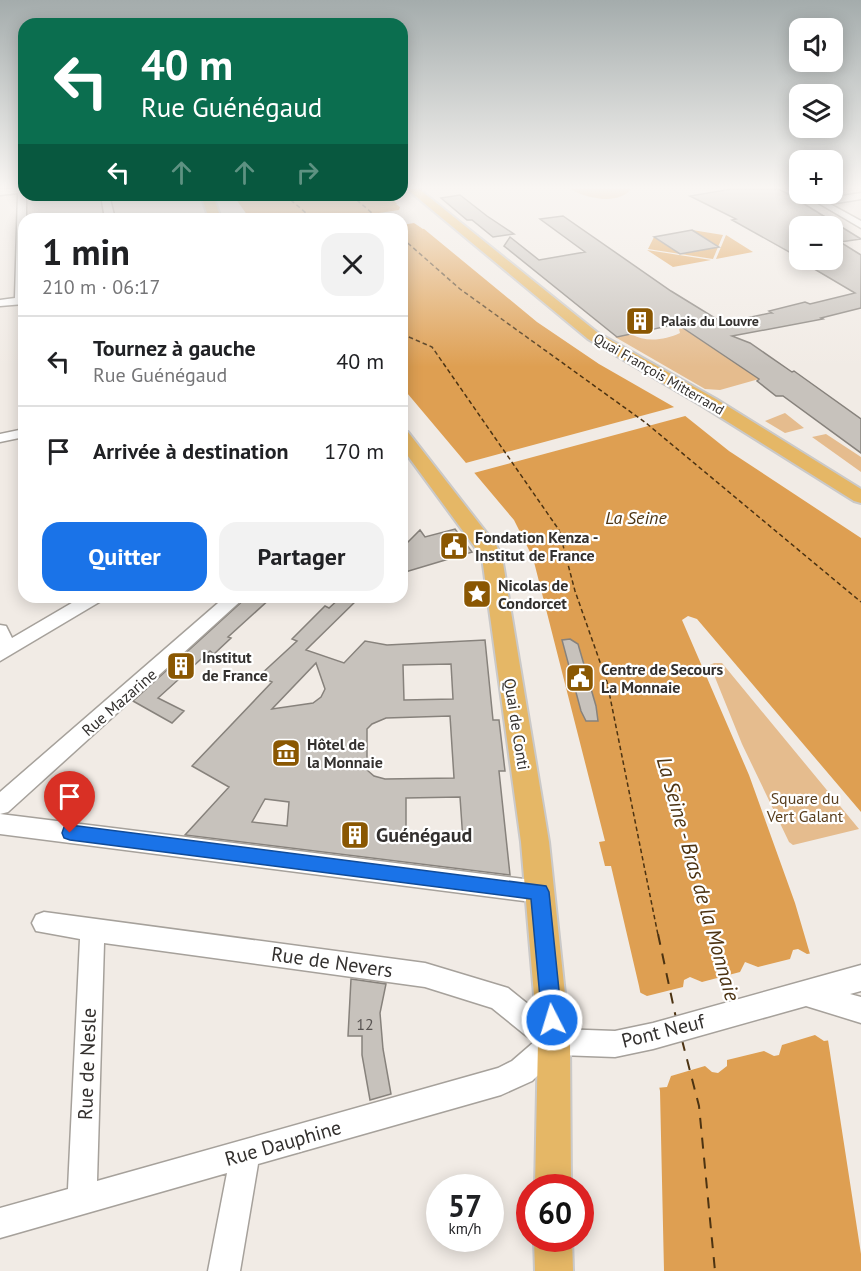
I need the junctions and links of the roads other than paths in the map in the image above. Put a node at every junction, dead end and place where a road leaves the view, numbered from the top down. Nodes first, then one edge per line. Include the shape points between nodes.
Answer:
1 (485, 248) edge
2 (18, 301) edge
3 (0, 303) edge
4 (18, 434) edge
5 (0, 438) edge
6 (408, 444) edge
7 (861, 497) edge
8 (85, 603) edge
9 (229, 603) edge
10 (0, 631) edge
11 (4, 652) edge
12 (0, 805) edge
13 (0, 824) edge
14 (540, 892) junction
15 (44, 923) dead end
16 (92, 930) junction
17 (852, 980) edge
18 (805, 993) junction
19 (856, 1009) edge
20 (554, 1042) junction
21 (245, 1154) junction
22 (553, 1174) edge
23 (82, 1199) junction
24 (0, 1223) edge
25 (554, 1252) edge
26 (224, 1271) edge
27 (554, 1271) edge

1 - 7 main road, Quai François Mitterrand via 598,340 710,403
2 - 3 street
4 - 5 street
6 - 14 main road, Quai de Conti via 492,556
8 - 11 street
9 - 12 street, Rue Mazarine
10 - 11 street
13 - 14 street
14 - 20 main road, Quai de Conti
15 - 16 street, Rue de Nevers
16 - 20 street, Rue de Nevers via 425,975 499,997
16 - 23 street, Rue de Nesle
17 - 18 street, Pont Neuf
18 - 19 street
18 - 20 street, Pont Neuf via 653,1036 603,1044
20 - 21 street, Rue Dauphine via 522,1071 501,1082
20 - 22 main road, Quai de Conti
21 - 23 street, Rue Dauphine
21 - 26 street
23 - 24 street, Rue Dauphine
25 - 27 main road

